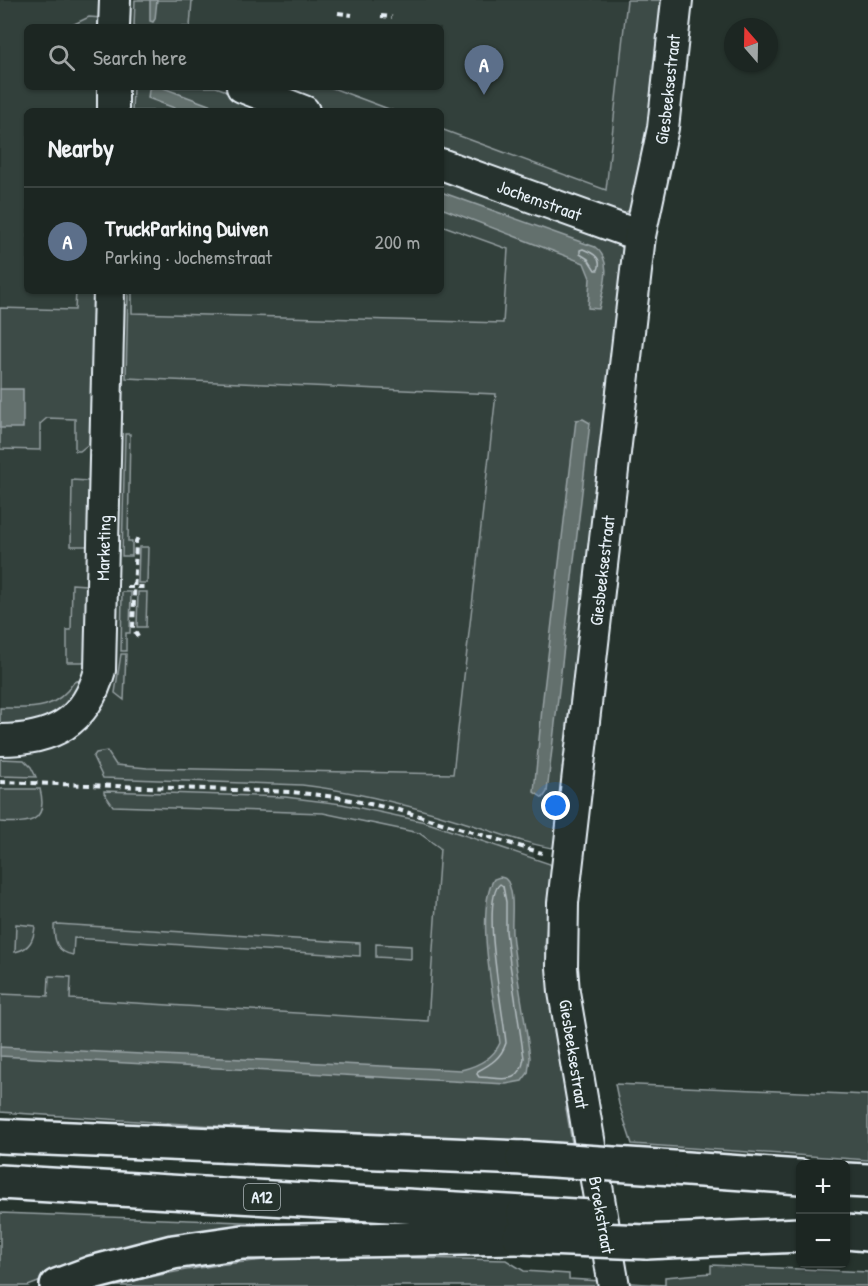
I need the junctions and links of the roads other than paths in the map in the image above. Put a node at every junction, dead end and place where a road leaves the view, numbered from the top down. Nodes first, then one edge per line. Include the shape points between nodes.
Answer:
1 (115, 0) edge
2 (677, 0) edge
3 (114, 24) edge
4 (113, 90) edge
5 (250, 90) edge
6 (113, 108) edge
7 (296, 108) edge
8 (444, 165) edge
9 (640, 236) junction
10 (109, 294) edge
11 (0, 740) edge
12 (0, 1136) edge
13 (589, 1144) joint
14 (796, 1177) edge
15 (850, 1180) edge
16 (868, 1181) edge
17 (0, 1182) edge
18 (522, 1225) junction
19 (796, 1230) edge
20 (646, 1231) junction
21 (796, 1235) edge
22 (57, 1286) edge
23 (614, 1286) edge

1 - 3 street
2 - 9 street, Giesbeeksestraat via 663,128
4 - 6 street
5 - 7 street
8 - 9 street, Jochemstraat
9 - 13 street, Giesbeeksestraat via 563,903 564,992
10 - 11 street, Marketing via 100,670 84,707 55,732
12 - 14 highway, bridge via 523,1158
13 - 23 street, Broekstraat
15 - 16 highway
17 - 18 highway, A12
18 - 20 highway, A12, bridge
18 - 22 highway, A12 via 243,1242 173,1252
19 - 20 highway, A12
20 - 21 highway, A12

